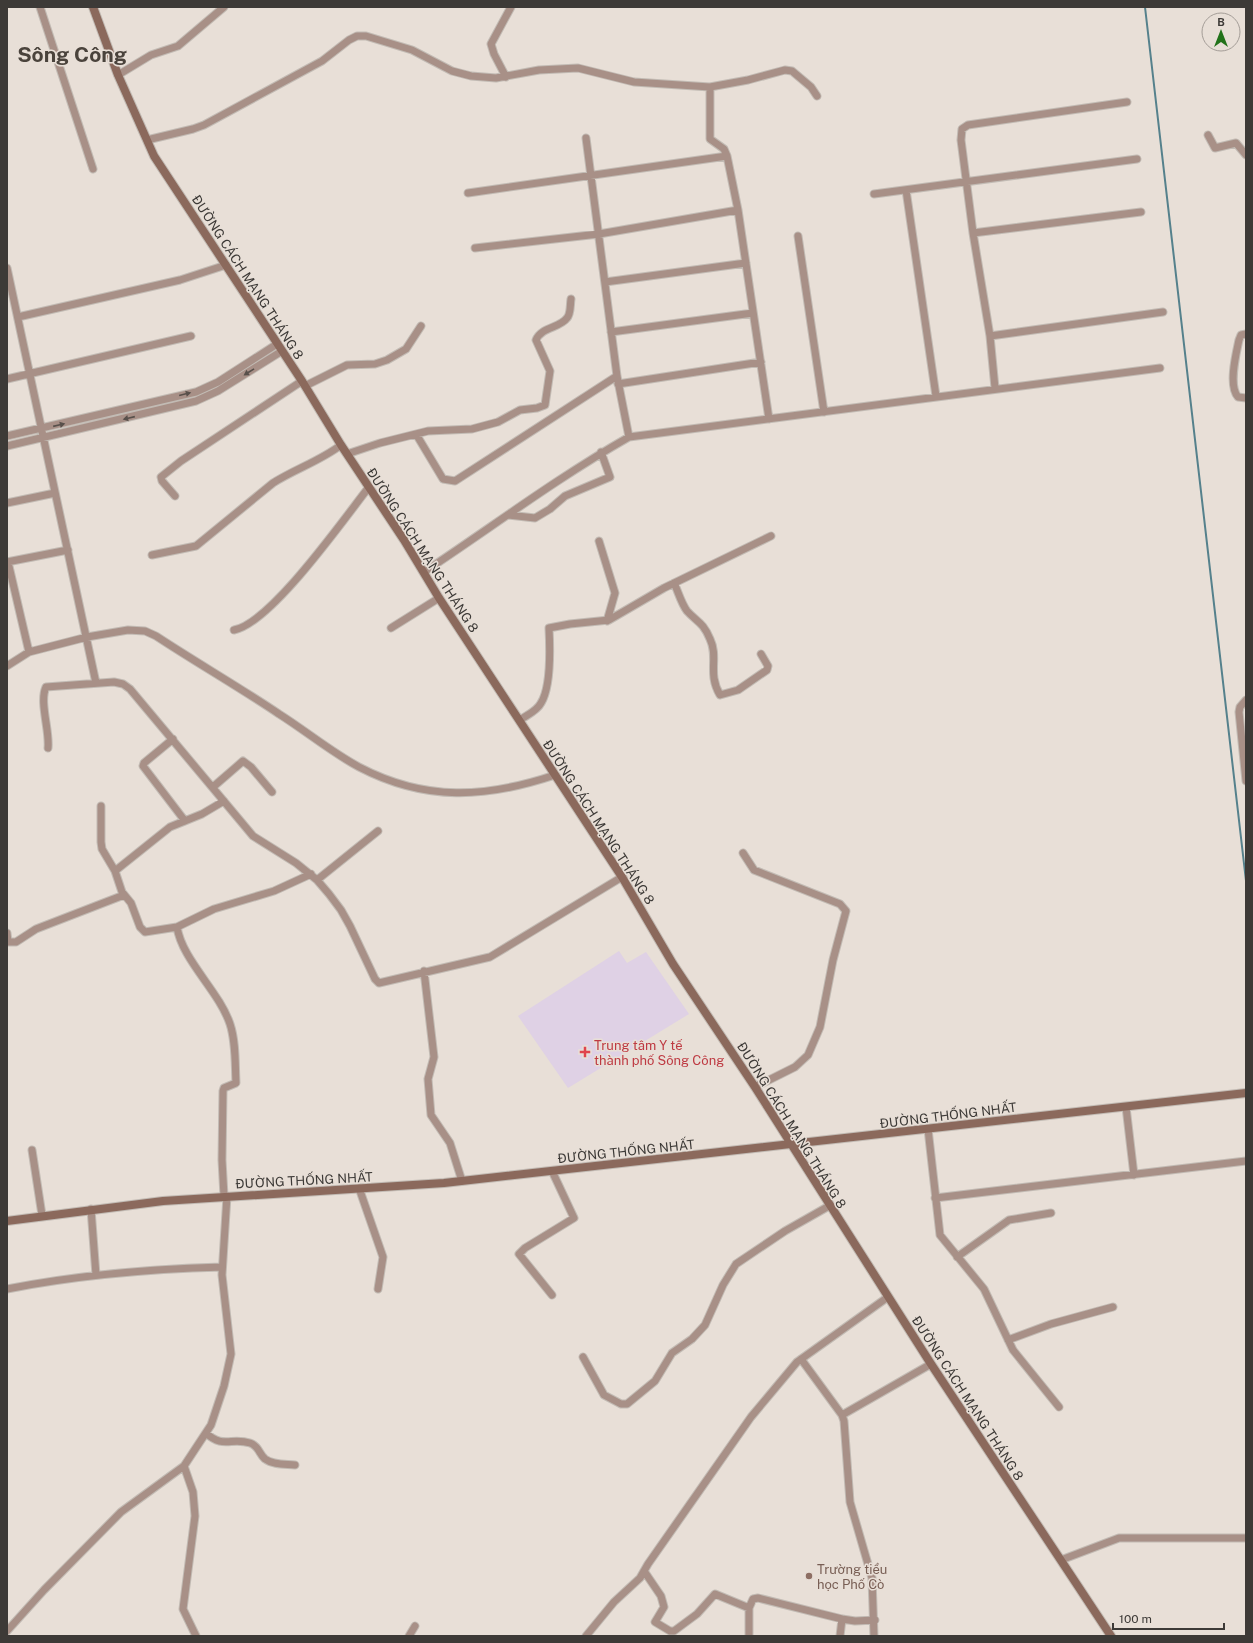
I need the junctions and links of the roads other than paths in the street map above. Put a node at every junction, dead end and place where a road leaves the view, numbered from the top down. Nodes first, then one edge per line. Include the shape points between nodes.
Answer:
1 (40, 7) edge
2 (93, 7) edge
3 (224, 7) edge
4 (511, 7) edge
5 (118, 74) junction
6 (506, 77) junction
7 (710, 87) junction
8 (817, 96) dead end
9 (1127, 102) dead end
10 (1208, 135) dead end
11 (586, 138) dead end
12 (147, 140) junction
13 (1246, 155) edge
14 (727, 156) junction
15 (1137, 159) dead end
16 (93, 169) dead end
17 (591, 176) junction
18 (967, 182) junction
19 (906, 190) junction
20 (468, 193) dead end
21 (874, 194) dead end
22 (738, 210) junction
23 (1141, 212) dead end
24 (973, 233) junction
25 (599, 234) junction
26 (798, 236) dead end
27 (475, 248) dead end
28 (746, 263) junction
29 (226, 265) junction
30 (7, 268) edge
31 (605, 282) junction
32 (571, 299) dead end
33 (1163, 312) dead end
34 (753, 313) junction
35 (18, 318) junction
36 (421, 326) dead end
37 (611, 332) junction
38 (1246, 334) edge
39 (192, 336) dead end
40 (990, 336) junction
41 (277, 344) junction
42 (282, 351) junction
43 (761, 362) junction
44 (1160, 368) dead end
45 (30, 375) junction
46 (617, 376) junction
47 (7, 379) edge
48 (304, 383) junction
49 (618, 384) junction
50 (995, 388) junction
51 (936, 396) junction
52 (1246, 398) edge
53 (824, 412) junction
54 (96, 416) junction
55 (769, 419) junction
56 (98, 425) junction
57 (42, 428) junction
58 (416, 434) junction
59 (7, 436) edge
60 (628, 437) junction
61 (44, 438) junction
62 (341, 445) junction
63 (7, 446) edge
64 (601, 452) junction
65 (347, 454) junction
66 (370, 487) junction
67 (55, 493) junction
68 (176, 496) dead end
69 (7, 503) edge
70 (508, 515) junction
71 (771, 536) dead end
72 (599, 541) dead end
73 (68, 550) junction
74 (152, 555) dead end
75 (8, 562) edge
76 (424, 572) junction
77 (674, 583) junction
78 (439, 598) junction
79 (607, 621) junction
80 (392, 628) dead end
81 (234, 630) dead end
82 (87, 638) junction
83 (30, 652) junction
84 (761, 654) dead end
85 (7, 666) edge
86 (96, 683) junction
87 (1246, 700) edge
88 (520, 720) junction
89 (173, 739) junction
90 (48, 748) dead end
91 (555, 775) junction
92 (1246, 780) edge
93 (213, 787) junction
94 (272, 792) dead end
95 (224, 801) junction
96 (100, 806) dead end
97 (185, 821) junction
98 (378, 831) dead end
99 (743, 853) dead end
100 (115, 871) junction
101 (310, 874) junction
102 (622, 877) junction
103 (317, 880) junction
104 (124, 895) junction
105 (177, 927) junction
106 (7, 933) edge
107 (424, 971) junction
108 (755, 1087) junction
109 (1246, 1093) edge
110 (1126, 1107) junction
111 (928, 1129) junction
112 (792, 1144) junction
113 (32, 1150) dead end
114 (1246, 1161) edge
115 (552, 1171) junction
116 (1134, 1175) junction
117 (462, 1182) junction
118 (359, 1188) junction
119 (226, 1196) junction
120 (935, 1198) junction
121 (829, 1206) junction
122 (91, 1209) junction
123 (1051, 1213) dead end
124 (42, 1215) junction
125 (7, 1221) edge
126 (957, 1257) junction
127 (222, 1267) junction
128 (96, 1275) junction
129 (7, 1289) edge
130 (378, 1289) dead end
131 (552, 1295) dead end
132 (888, 1297) junction
133 (1113, 1307) dead end
134 (1008, 1340) junction
135 (583, 1357) dead end
136 (801, 1359) junction
137 (931, 1364) junction
138 (1059, 1407) dead end
139 (842, 1415) junction
140 (206, 1433) junction
141 (295, 1465) dead end
142 (184, 1466) junction
143 (1246, 1538) edge
144 (1061, 1560) junction
145 (644, 1571) junction
146 (749, 1608) junction
147 (842, 1619) junction
148 (875, 1620) junction
149 (415, 1626) dead end
150 (7, 1631) edge
151 (196, 1636) edge
152 (409, 1636) edge
153 (586, 1636) edge
154 (749, 1636) edge
155 (840, 1636) edge
156 (874, 1636) edge
157 (1111, 1636) edge

1 - 16 street
2 - 5 street, ĐƯỜNG CÁCH MẠNG THÁNG 8
3 - 5 street via 178,46 151,55
4 - 6 street via 491,44
5 - 12 street, ĐƯỜNG CÁCH MẠNG THÁNG 8
6 - 7 street via 539,70 578,68 634,82
6 - 12 street via 461,74 412,50 366,36 357,36 322,61 204,125
7 - 8 street via 785,70 792,72
7 - 14 street via 710,139 724,149
9 - 18 street via 964,126 961,134
10 - 13 street via 1215,148 1236,143
11 - 17 street
12 - 29 street, ĐƯỜNG CÁCH MẠNG THÁNG 8 via 154,156
14 - 17 street
14 - 22 street
15 - 18 street
17 - 20 street
17 - 25 street
18 - 19 street
18 - 24 street
19 - 21 street
19 - 51 street
22 - 25 street
22 - 28 street
23 - 24 street
24 - 40 street
25 - 27 street
25 - 31 street
26 - 53 street
28 - 31 street
28 - 34 street
29 - 35 street via 180,280
29 - 41 street, ĐƯỜNG CÁCH MẠNG THÁNG 8
30 - 35 street
31 - 37 street
32 - 58 street via 567,319 541,333 536,340 550,371 545,405 520,410 498,422 476,428
33 - 40 street
34 - 37 street
34 - 43 street
35 - 45 street
36 - 48 street via 406,349 387,360 376,364 347,365
37 - 46 street
38 - 52 street via 1241,335 1239,340 1234,382 1238,397
39 - 45 street
40 - 50 street
41 - 42 street, ĐƯỜNG CÁCH MẠNG THÁNG 8
54 -> 41 street via 196,392 218,382
42 - 48 street, ĐƯỜNG CÁCH MẠNG THÁNG 8
42 -> 56 street via 206,398
43 - 49 street
43 - 55 street
44 - 50 street
45 - 47 street
45 - 57 street
46 - 49 street
46 - 58 street via 455,481 443,479
48 - 62 street, ĐƯỜNG CÁCH MẠNG THÁNG 8
48 - 68 street via 180,461 161,477
49 - 60 street
50 - 51 street
51 - 53 street
53 - 55 street
54 - 56 street
57 -> 54 street
55 - 60 street
56 - 61 street
57 - 59 street
57 - 61 street
58 - 65 street
60 - 64 street
61 - 63 street
61 - 67 street
62 - 65 street, ĐƯỜNG CÁCH MẠNG THÁNG 8
62 - 74 street via 326,456 273,483 196,546
64 - 70 street
64 - 70 street via 610,477 565,496 535,518
65 - 66 street, ĐƯỜNG CÁCH MẠNG THÁNG 8
66 - 76 street, ĐƯỜNG CÁCH MẠNG THÁNG 8
66 - 81 street via 291,586 247,626
67 - 69 street
67 - 73 street
70 - 76 street
71 - 77 street
72 - 79 street via 615,593
73 - 75 street
73 - 82 street
75 - 83 street
76 - 78 street, ĐƯỜNG CÁCH MẠNG THÁNG 8
77 - 79 street
77 - 84 street via 685,608 702,624 710,638 713,652 712,677 720,695 738,690 767,670 768,666
78 - 80 street
78 - 88 street, ĐƯỜNG CÁCH MẠNG THÁNG 8
79 - 88 street via 549,628 550,653 545,694 537,708
82 - 83 street
82 - 86 street
82 - 91 street via 128,630 145,631 156,636 344,758 379,777 399,784 452,793 497,791
83 - 85 street
86 - 89 street via 114,682 130,689
86 - 90 street via 46,687 45,723 49,732
87 - 92 street via 1239,712
88 - 91 street, ĐƯỜNG CÁCH MẠNG THÁNG 8
89 - 93 street
89 - 97 street via 143,766
91 - 102 street, ĐƯỜNG CÁCH MẠNG THÁNG 8
93 - 94 street via 243,761
93 - 95 street
95 - 97 street
95 - 101 street via 253,836
96 - 100 street via 100,842
97 - 100 street via 170,827
98 - 103 street
99 - 108 street via 754,870 840,904 846,911 820,1027 808,1055 795,1067
100 - 104 street
101 - 103 street
101 - 105 street via 278,890 214,909
102 - 107 street via 490,957
102 - 108 street, ĐƯỜNG CÁCH MẠNG THÁNG 8 via 673,964
103 - 107 street via 341,910 376,982 383,983
104 - 105 street via 132,903 143,931
104 - 106 street via 36,929 16,942 8,942
105 - 119 street via 181,943 211,988 230,1025 236,1083 224,1088 223,1091 222,1160
107 - 117 street via 434,1057 428,1079 431,1115 450,1143
108 - 112 street, ĐƯỜNG CÁCH MẠNG THÁNG 8
109 - 110 street, ĐƯỜNG THỐNG NHẤT
110 - 111 street, ĐƯỜNG THỐNG NHẤT
110 - 116 street
111 - 112 street, ĐƯỜNG THỐNG NHẤT
111 - 120 street
112 - 115 street, ĐƯỜNG THỐNG NHẤT
112 - 121 street, ĐƯỜNG CÁCH MẠNG THÁNG 8
113 - 124 street
114 - 116 street
115 - 117 street, ĐƯỜNG THỐNG NHẤT
115 - 131 street via 574,1218 519,1254
116 - 120 street
117 - 118 street, ĐƯỜNG THỐNG NHẤT
118 - 119 street, ĐƯỜNG THỐNG NHẤT
118 - 130 street via 383,1257
119 - 122 street, ĐƯỜNG THỐNG NHẤT via 163,1200
119 - 127 street
120 - 126 street via 940,1235
121 - 132 street, ĐƯỜNG CÁCH MẠNG THÁNG 8
121 - 135 street via 785,1231 736,1264 723,1285 705,1325 692,1339 672,1353 654,1381 627,1404 604,1396
122 - 124 street, ĐƯỜNG THỐNG NHẤT
122 - 128 street
123 - 126 street via 1009,1220
124 - 125 street, ĐƯỜNG THỐNG NHẤT
126 - 134 street via 984,1289
127 - 128 street
127 - 140 street via 231,1354 214,1418
128 - 129 street
132 - 136 street
132 - 137 street, ĐƯỜNG CÁCH MẠNG THÁNG 8
133 - 134 street via 1051,1324
134 - 138 street via 1017,1356
136 - 139 street
136 - 145 street via 751,1417
137 - 139 street
137 - 144 street, ĐƯỜNG CÁCH MẠNG THÁNG 8
139 - 148 street via 851,1510 872,1578
140 - 141 street via 218,1442 241,1441 255,1445 263,1458 275,1464
140 - 142 street
142 - 150 street via 121,1512
142 - 151 street via 193,1492 195,1516 183,1609
143 - 144 street via 1119,1538
144 - 157 street, ĐƯỜNG CÁCH MẠNG THÁNG 8
145 - 146 street via 661,1596 664,1607 655,1622 670,1631 674,1631 698,1614 714,1594
145 - 153 street
146 - 147 street via 753,1599 762,1598
146 - 154 street
147 - 148 street
147 - 155 street
148 - 156 street
149 - 152 street

